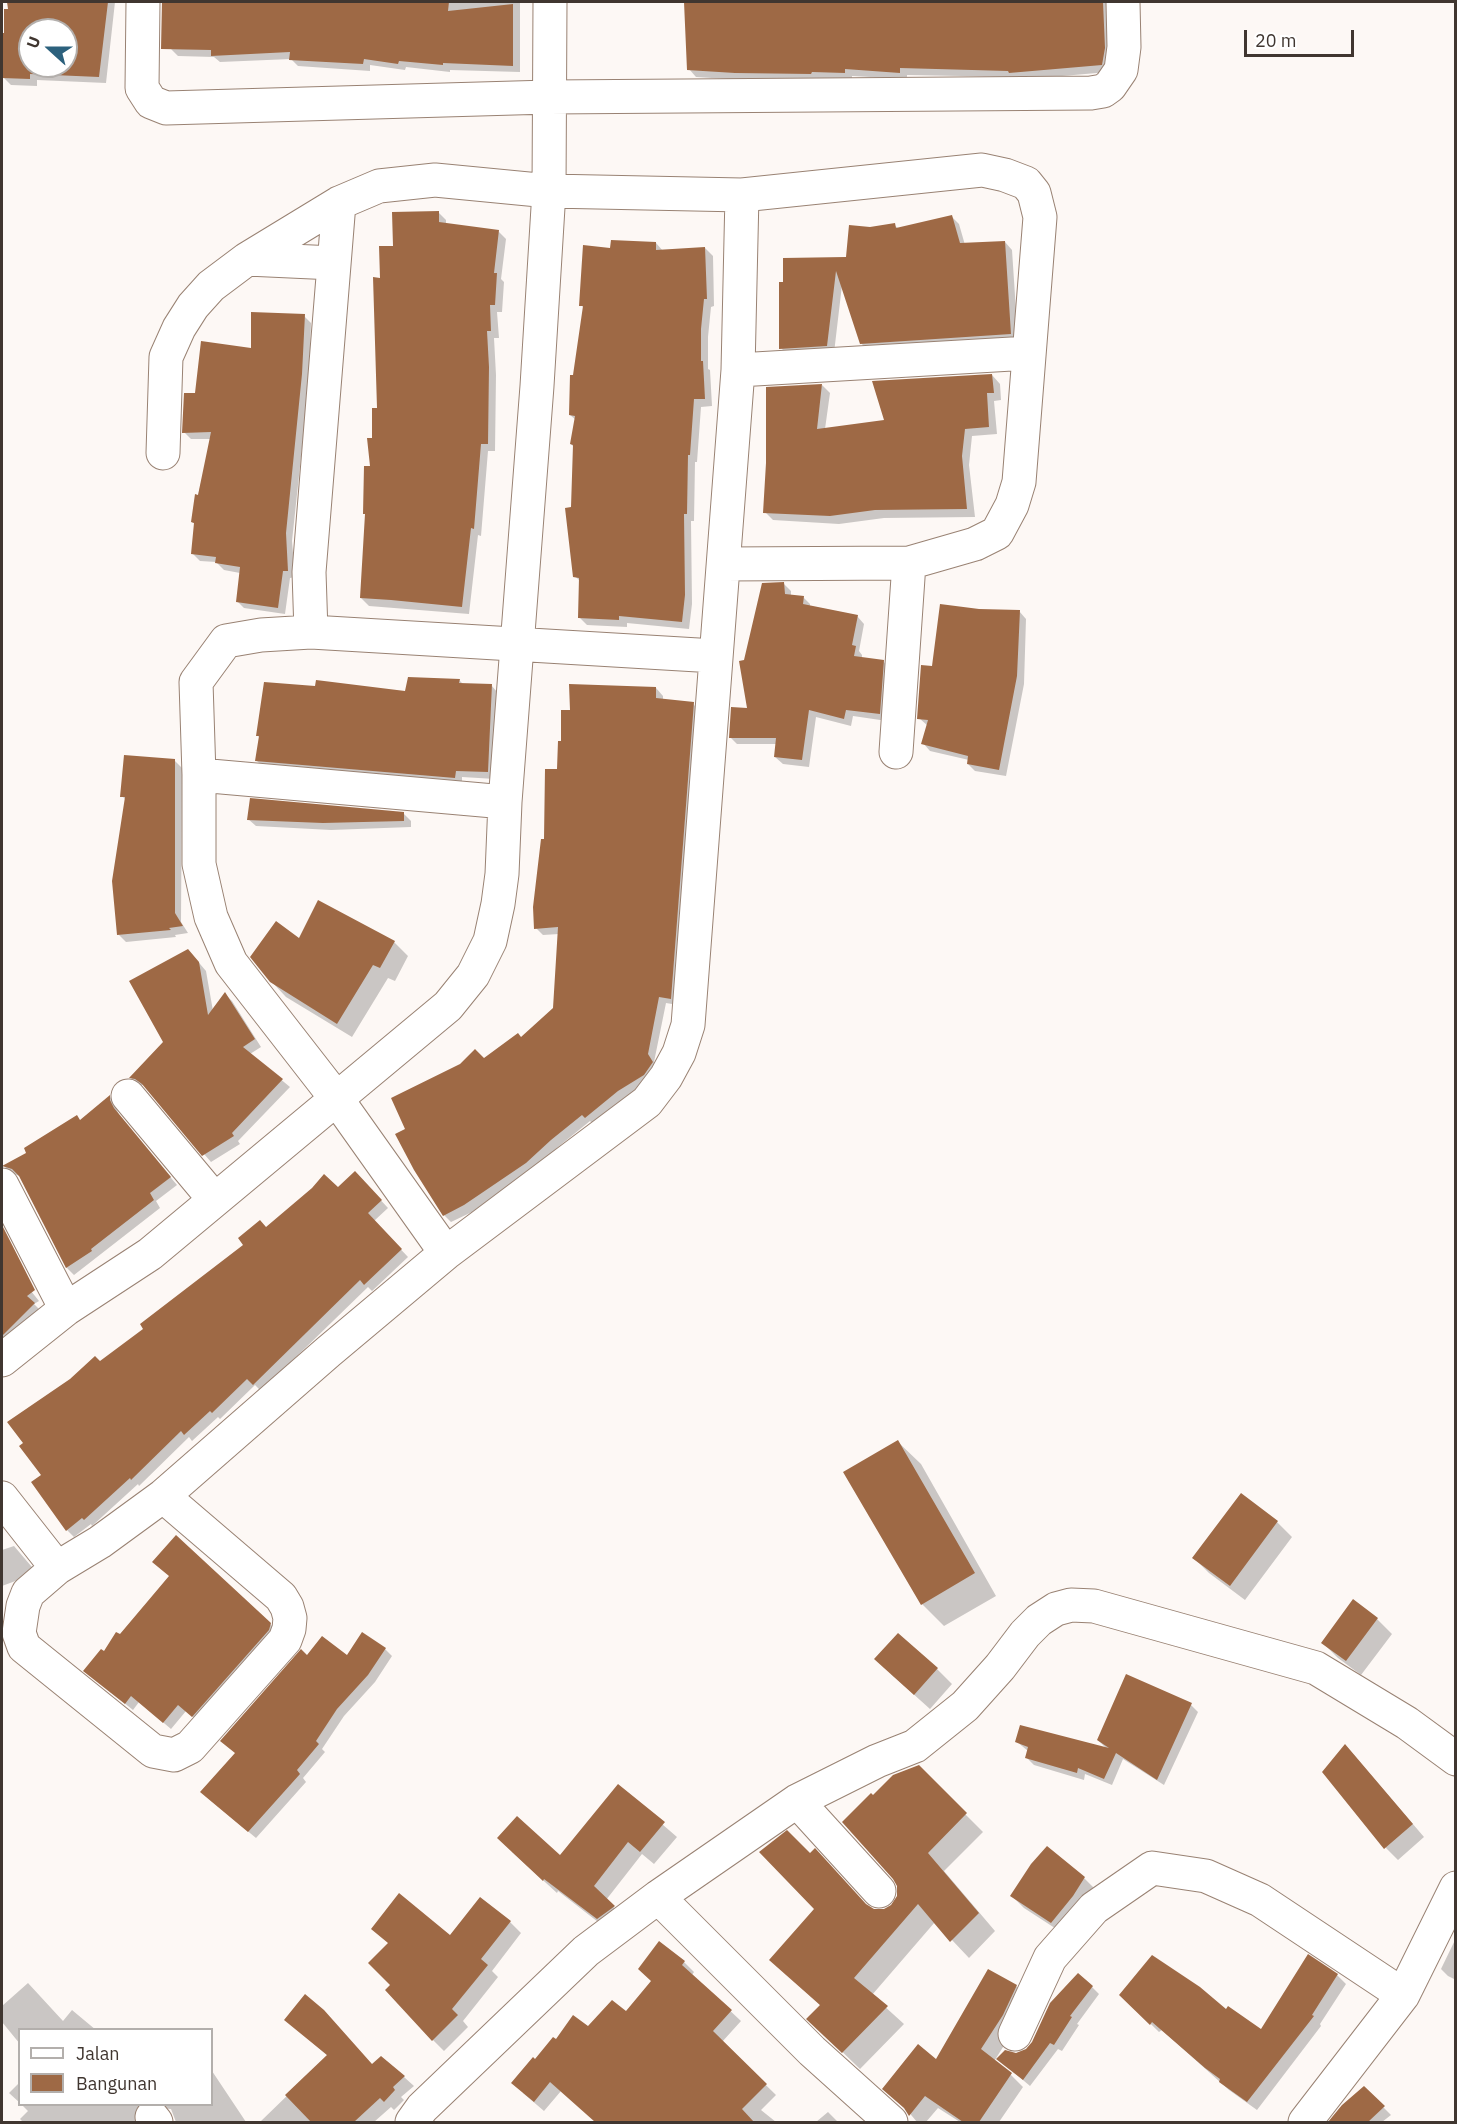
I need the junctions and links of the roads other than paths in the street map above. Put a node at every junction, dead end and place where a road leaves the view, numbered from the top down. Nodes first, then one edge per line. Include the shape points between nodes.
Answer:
1 (143, 2) edge
2 (550, 2) edge
3 (1123, 2) edge
4 (549, 103) junction
5 (549, 183) junction
6 (742, 195) junction
7 (339, 203) junction
8 (247, 260) junction
9 (334, 262) junction
10 (1029, 354) junction
11 (738, 370) junction
12 (163, 453) dead end
13 (909, 563) junction
14 (724, 564) junction
15 (311, 632) junction
16 (518, 643) junction
17 (715, 656) junction
18 (896, 752) dead end
19 (199, 775) junction
20 (505, 802) junction
21 (128, 1096) dead end
22 (336, 1098) junction
23 (2, 1185) edge
24 (214, 1199) junction
25 (446, 1253) junction
26 (66, 1309) junction
27 (2, 1360) edge
28 (163, 1496) junction
29 (2, 1498) edge
30 (57, 1568) junction
31 (1455, 1759) edge
32 (797, 1801) junction
33 (1455, 1888) edge
34 (879, 1891) dead end
35 (658, 1897) junction
36 (1403, 1995) junction
37 (1015, 2034) dead end
38 (412, 2122) edge
39 (891, 2122) edge
40 (1305, 2122) edge

1 - 4 street via 142,88 151,102 166,108
2 - 4 street
3 - 4 street via 1121,70 1110,86 1091,93
4 - 5 street
5 - 6 street
5 - 7 street via 435,180 379,186
5 - 16 street
6 - 10 street via 982,170 1026,183 1034,193 1040,217
6 - 11 street
7 - 8 street
7 - 9 street
8 - 9 street
8 - 12 street via 211,286 194,306 166,357
9 - 15 street via 309,572
10 - 11 street
10 - 13 street via 1019,482 997,533 975,544
11 - 14 street
13 - 14 street
13 - 18 street
14 - 17 street
15 - 16 street
15 - 19 street via 226,641 196,682
16 - 17 street
16 - 20 street
17 - 25 street via 688,1025 679,1053 647,1102
19 - 20 street
19 - 22 street via 199,864 211,917 231,963
20 - 22 street via 498,904 490,941 473,975 448,1006
21 - 24 street
22 - 24 street
22 - 25 street
23 - 26 street
24 - 26 street via 150,1254
25 - 28 street
26 - 27 street
28 - 30 street
28 - 30 street via 281,1597 290,1618 285,1640 190,1747 174,1755 153,1751 24,1647 19,1633 22,1606 28,1593
29 - 30 street
31 - 32 street via 1407,1723 1316,1668 1094,1606 1071,1605 1039,1620 965,1706 915,1746
32 - 34 street
32 - 35 street
33 - 36 street
35 - 38 street via 586,1951
35 - 39 street via 812,2051
36 - 37 street via 1260,1900 1206,1876 1152,1868 1094,1908 1050,1959
36 - 40 street

